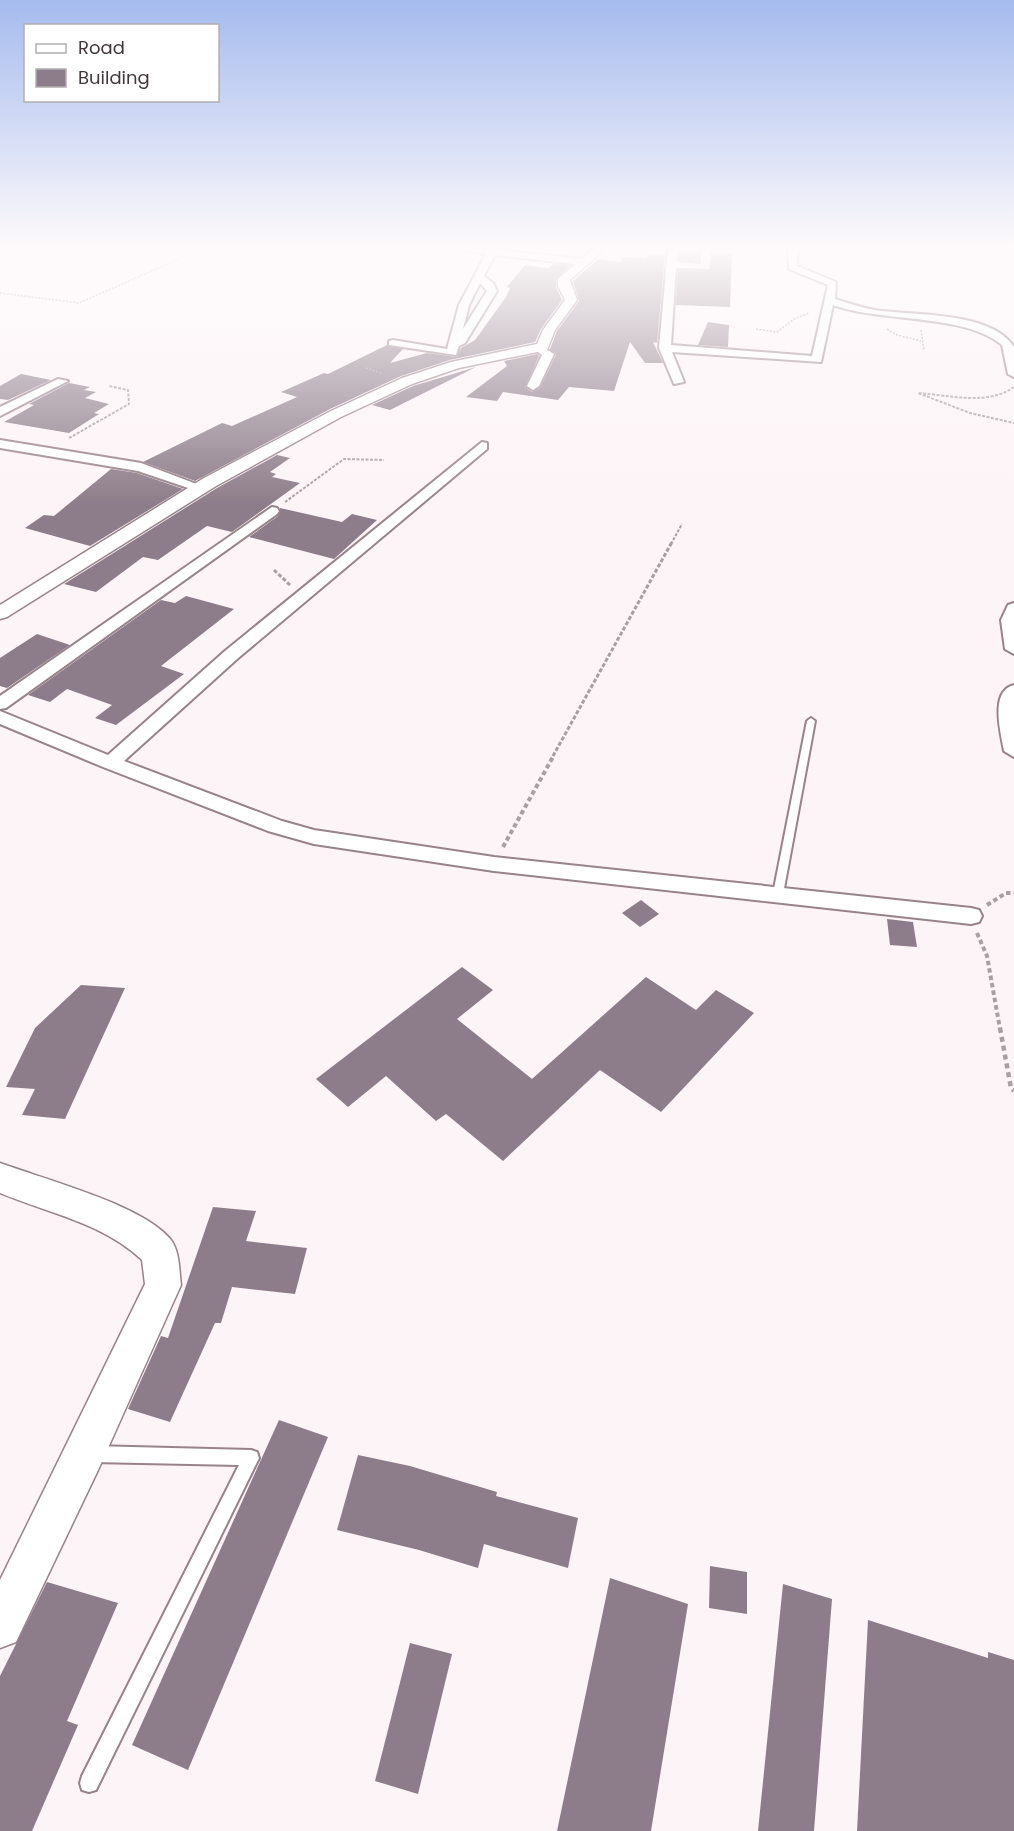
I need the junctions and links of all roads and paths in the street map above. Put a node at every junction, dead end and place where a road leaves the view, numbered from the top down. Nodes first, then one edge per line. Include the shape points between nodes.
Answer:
1 (459, 334) edge
2 (467, 334) edge
3 (548, 334) edge
4 (666, 334) edge
5 (823, 334) edge
6 (922, 334) edge
7 (991, 334) edge
8 (1010, 343) edge
9 (393, 344) dead end
10 (539, 348) junction
11 (665, 348) junction
12 (924, 350) dead end
13 (454, 359) junction
14 (1014, 374) edge
15 (62, 381) dead end
16 (678, 382) dead end
17 (109, 386) dead end
18 (534, 386) dead end
19 (1014, 387) edge
20 (0, 412) edge
21 (1014, 423) edge
22 (0, 444) edge
23 (482, 446) dead end
24 (48, 451) junction
25 (384, 460) dead end
26 (200, 488) junction
27 (272, 511) joint
28 (682, 524) dead end
29 (1014, 608) edge
30 (0, 613) edge
31 (1014, 649) edge
32 (1014, 690) edge
33 (0, 704) edge
34 (0, 717) edge
35 (811, 721) dead end
36 (1014, 751) edge
37 (110, 763) junction
38 (494, 864) junction
39 (1014, 893) edge
40 (778, 894) junction
41 (970, 916) junction
42 (1013, 1091) edge
43 (0, 1178) edge
44 (85, 1454) junction
45 (0, 1626) edge
46 (89, 1782) dead end

1 - 13 street
2 - 13 street
3 - 10 street
4 - 11 street
5 - 11 street via 817,360
6 - 12 path
7 - 8 street
8 - 14 street
9 - 13 street
10 - 13 street
10 - 18 street via 549,354
11 - 16 street
13 - 26 street via 336,414
15 - 20 street
17 - 24 path via 128,390 129,404
19 - 21 path via 997,397 918,393 970,413
22 - 24 street
23 - 37 street via 231,655
24 - 26 street via 141,467
25 - 27 path via 344,459
26 - 30 street
27 - 33 street
28 - 38 path
29 - 31 street via 1009,620
32 - 36 street via 1006,712
34 - 37 street
35 - 40 lane
37 - 38 street via 314,837
38 - 40 street
39 - 41 path via 1006,893
40 - 41 street
41 - 42 path via 987,956
43 - 44 street via 37,1195 100,1215 135,1232 159,1252 163,1285
44 - 45 street
44 - 46 lane via 251,1458

